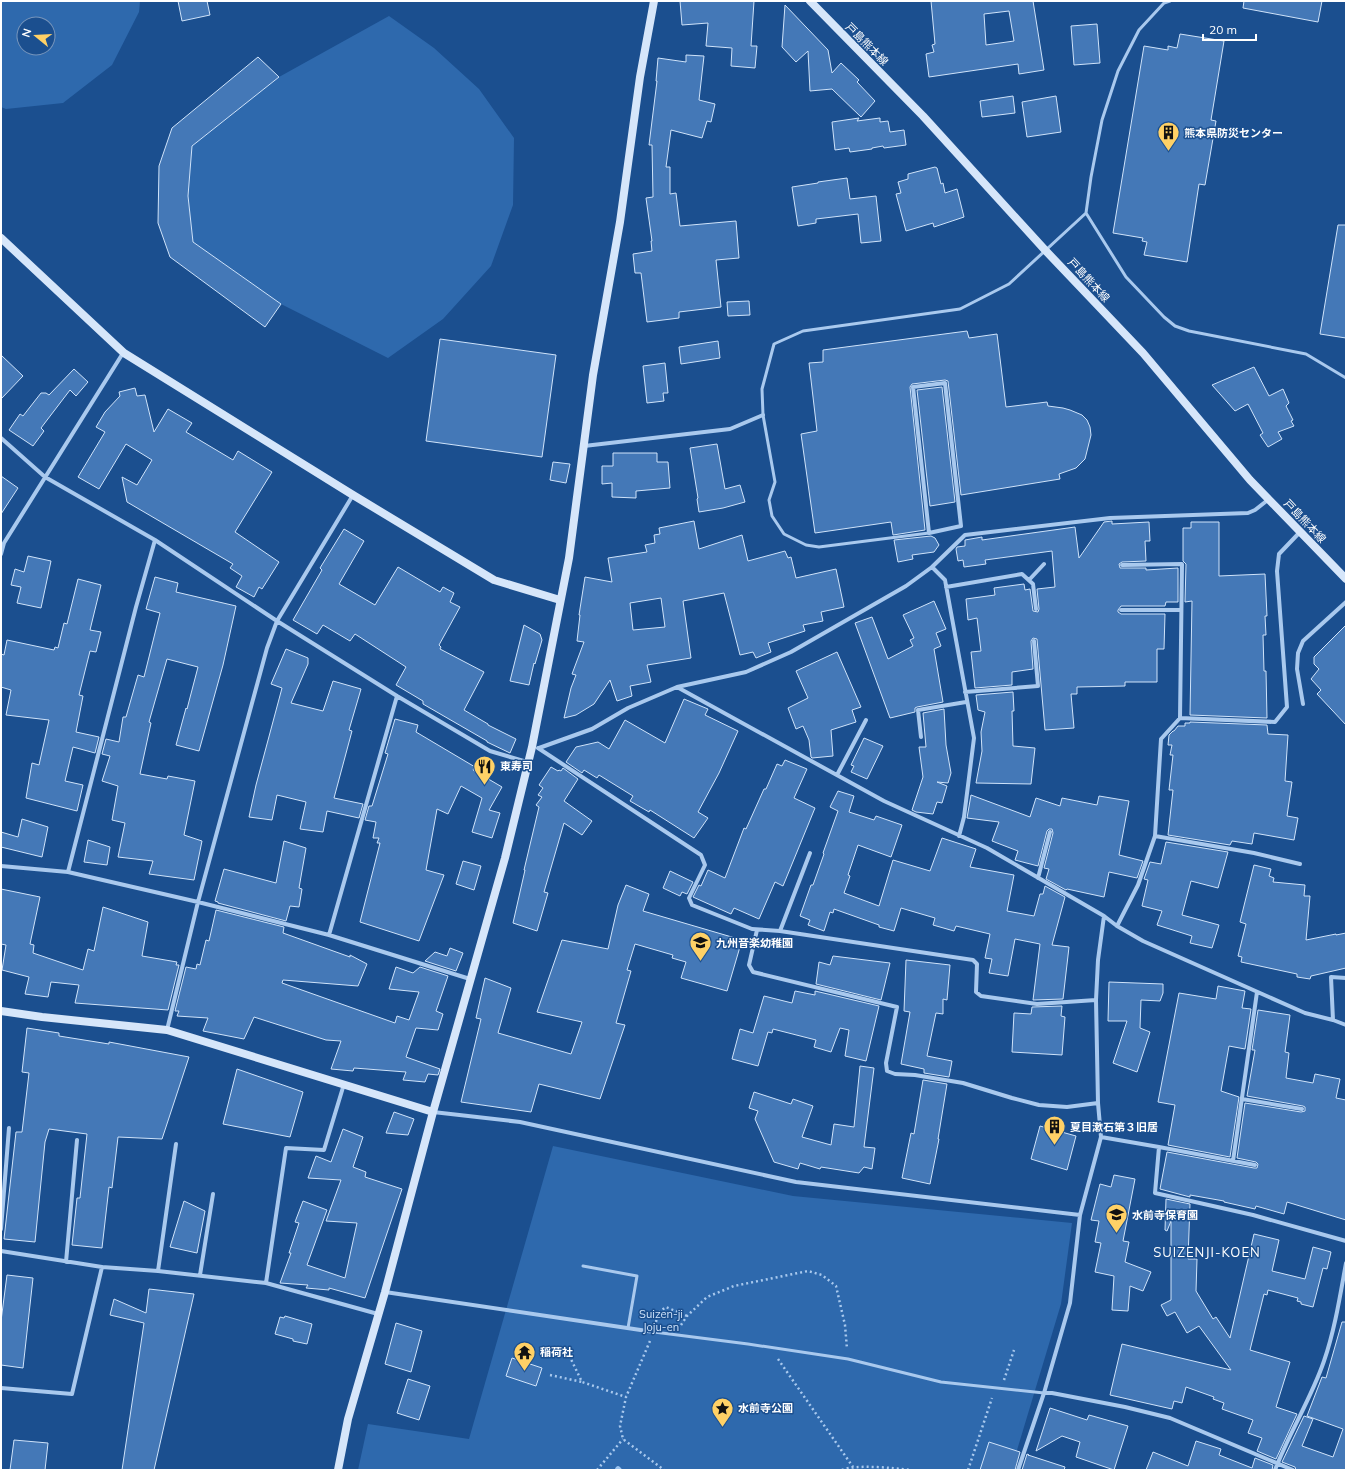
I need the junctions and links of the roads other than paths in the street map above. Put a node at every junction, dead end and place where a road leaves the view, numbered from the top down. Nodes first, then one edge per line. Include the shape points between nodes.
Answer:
1 (654, 1) edge
2 (810, 1) edge
3 (1170, 1) edge
4 (1086, 213) junction
5 (1, 238) edge
6 (1045, 250) junction
7 (124, 352) junction
8 (1346, 378) edge
9 (763, 415) junction
10 (1, 438) edge
11 (584, 446) junction
12 (45, 477) junction
13 (353, 495) junction
14 (1269, 499) junction
15 (1301, 532) junction
16 (929, 533) junction
17 (155, 540) junction
18 (2, 543) edge
19 (1, 554) edge
20 (1044, 564) dead end
21 (1122, 565) dead end
22 (932, 568) junction
23 (1346, 579) edge
24 (1029, 580) junction
25 (946, 587) junction
26 (560, 600) junction
27 (1346, 602) edge
28 (1036, 609) dead end
29 (1121, 610) dead end
30 (1181, 610) junction
31 (277, 621) junction
32 (1034, 641) dead end
33 (677, 687) junction
34 (965, 692) junction
35 (397, 696) junction
36 (966, 702) junction
37 (1303, 704) dead end
38 (1180, 718) junction
39 (866, 720) dead end
40 (921, 737) dead end
41 (536, 748) junction
42 (527, 762) junction
43 (837, 775) junction
44 (1050, 832) dead end
45 (959, 836) junction
46 (1155, 836) junction
47 (810, 853) dead end
48 (1300, 864) dead end
49 (1, 866) edge
50 (68, 872) junction
51 (1038, 878) junction
52 (198, 902) junction
53 (1104, 916) junction
54 (1117, 926) junction
55 (757, 930) junction
56 (780, 931) junction
57 (329, 935) junction
58 (470, 978) junction
59 (1346, 978) edge
60 (1257, 992) junction
61 (1096, 1000) junction
62 (1, 1011) edge
63 (1333, 1020) junction
64 (1346, 1025) edge
65 (167, 1030) junction
66 (344, 1084) junction
67 (1242, 1099) junction
68 (1098, 1103) junction
69 (1302, 1109) dead end
70 (433, 1112) junction
71 (9, 1128) dead end
72 (1101, 1137) junction
73 (77, 1140) dead end
74 (176, 1144) dead end
75 (1159, 1147) junction
76 (1233, 1161) junction
77 (1255, 1165) dead end
78 (213, 1194) dead end
79 (1080, 1215) junction
80 (1, 1229) edge
81 (1346, 1241) edge
82 (1, 1251) edge
83 (66, 1262) junction
84 (1346, 1263) edge
85 (583, 1266) dead end
86 (102, 1267) junction
87 (158, 1271) junction
88 (200, 1275) junction
89 (266, 1283) junction
90 (386, 1292) junction
91 (379, 1315) junction
92 (628, 1328) junction
93 (654, 1332) joint
94 (1, 1388) edge
95 (1044, 1393) junction
96 (1278, 1463) junction
97 (338, 1470) edge
98 (1018, 1470) edge
99 (1275, 1470) edge
100 (1293, 1470) edge

1 - 11 street via 640,77 620,222 593,375
2 - 6 street, 戸島熊本線 via 923,116
3 - 4 lane via 1164,3 1139,30 1118,71 1102,120
4 - 6 lane
4 - 8 lane via 1126,277 1175,326 1306,354
5 - 7 street
6 - 9 lane via 1009,284 960,309 803,330 774,344 762,389
6 - 14 street, 戸島熊本線 via 1143,353
7 - 12 street
7 - 13 street
9 - 11 street via 730,429
9 - 16 lane via 775,482 769,500 772,516 784,534 806,545 819,547
10 - 12 street
11 - 26 street via 569,558
12 - 17 street
12 - 18 street
13 - 26 street via 494,580
13 - 31 street
14 - 15 street, 戸島熊本線
14 - 22 street via 1248,513 1110,518 966,535
15 - 23 street, 戸島熊本線
15 - 38 street via 1279,554 1277,571 1287,708 1275,722
16 - 16 street via 913,387 945,383 961,526
17 - 31 street
17 - 50 street
18 - 19 street
20 - 24 street
21 - 30 street via 1182,564
22 - 25 street via 945,580
22 - 33 street via 906,586 791,652 746,672
24 - 25 street via 1022,574
24 - 28 street via 1033,584
25 - 34 street
26 - 41 street
27 - 37 street via 1303,641 1298,653
29 - 30 street
30 - 38 street
31 - 35 street
31 - 52 street via 267,648
32 - 34 street via 1038,686
33 - 41 street via 628,708 592,730
33 - 43 street
34 - 36 street
35 - 42 street via 490,750
35 - 57 street
36 - 40 street via 918,710
36 - 45 street via 974,738 964,817
38 - 46 street via 1161,739
39 - 43 street
41 - 42 street
41 - 55 street via 702,855 705,865 689,898 692,904
42 - 58 street via 505,858
43 - 45 street via 884,801
44 - 51 street
45 - 51 street via 987,848
46 - 48 street via 1254,853
46 - 54 street via 1138,885
47 - 56 street
49 - 50 street
50 - 52 street
51 - 53 street
52 - 57 street
52 - 65 street
53 - 54 street
53 - 61 street
54 - 60 street via 1143,942
55 - 56 street
55 - 68 street via 749,966 753,972 897,1007 886,1063 887,1071 963,1082 1039,1105
56 - 61 street via 973,960 977,964 976,992 981,996 1036,1004
57 - 58 street
58 - 70 street
59 - 63 street via 1332,976
60 - 63 street via 1305,1013
60 - 67 street
61 - 68 street
62 - 65 street
63 - 64 street
65 - 66 street
66 - 70 street
66 - 89 street via 324,1150 286,1148
67 - 69 street
67 - 76 street
68 - 72 street
70 - 79 street via 520,1122 796,1182
70 - 90 street
71 - 80 street
72 - 75 street
72 - 79 street
73 - 83 street
74 - 87 street
75 - 76 street
75 - 81 street via 1155,1193 1253,1214
76 - 77 street
78 - 88 street
79 - 95 street via 1070,1303
82 - 83 street
83 - 86 street
84 - 96 street via 1337,1315 1324,1362
85 - 92 lane via 637,1276
86 - 87 street
86 - 94 street via 72,1394
87 - 88 street
88 - 89 street
89 - 91 street
90 - 91 street
90 - 92 street
91 - 97 street via 348,1420
92 - 93 street
93 - 95 lane via 848,1359 941,1382
95 - 96 street via 1125,1407 1170,1418
95 - 98 street
96 - 99 street
96 - 100 street

